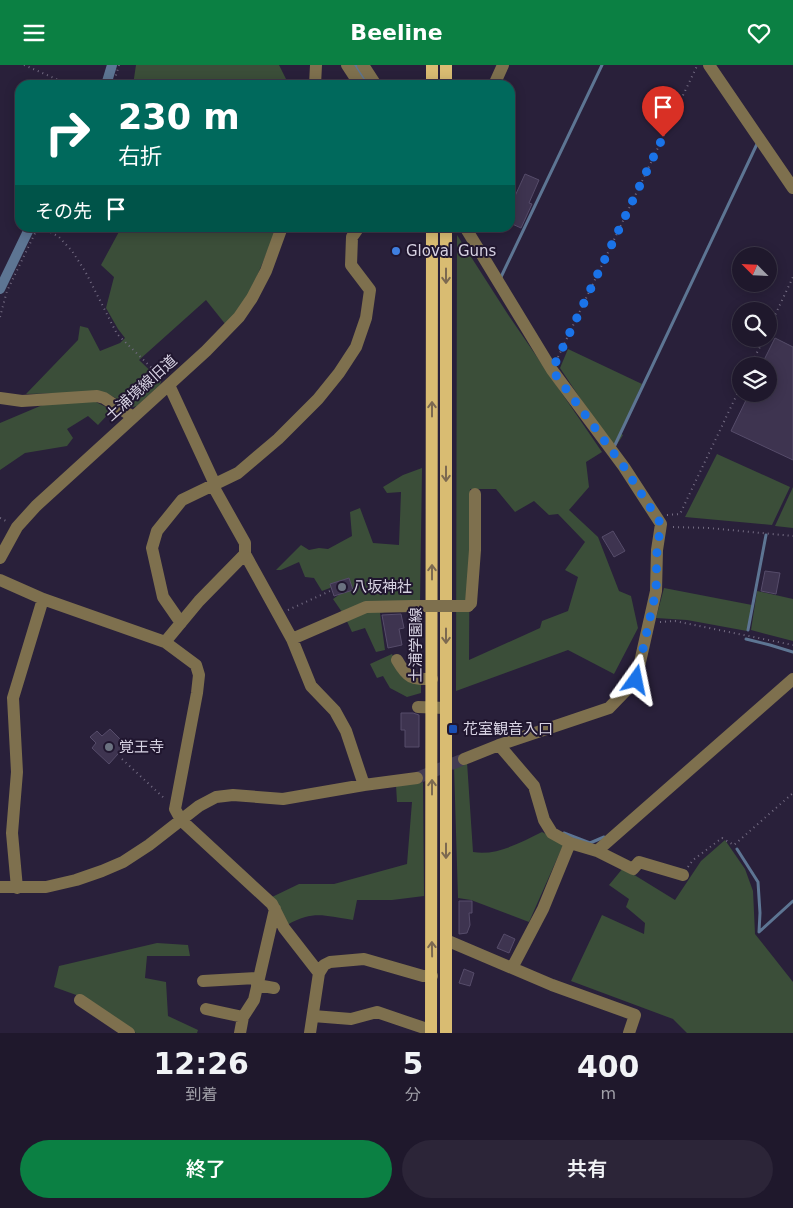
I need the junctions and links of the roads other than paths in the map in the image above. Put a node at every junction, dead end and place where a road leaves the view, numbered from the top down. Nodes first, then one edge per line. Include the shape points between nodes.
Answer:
1 (316, 65) edge
2 (347, 65) edge
3 (363, 65) edge
4 (432, 65) edge
5 (446, 65) edge
6 (504, 65) edge
7 (703, 65) edge
8 (315, 80) edge
9 (357, 80) edge
10 (373, 80) edge
11 (432, 80) edge
12 (446, 80) edge
13 (496, 80) edge
14 (793, 188) edge
15 (280, 232) edge
16 (356, 232) edge
17 (432, 232) edge
18 (446, 232) edge
19 (468, 232) edge
20 (169, 385) junction
21 (0, 398) edge
22 (133, 417) junction
23 (213, 486) junction
24 (475, 494) dead end
25 (245, 554) junction
26 (0, 558) edge
27 (0, 580) edge
28 (44, 599) junction
29 (182, 623) junction
30 (292, 639) junction
31 (166, 642) junction
32 (397, 660) dead end
33 (432, 679) junction
34 (793, 679) edge
35 (418, 707) dead end
36 (432, 708) junction
37 (446, 708) junction
38 (499, 745) junction
39 (464, 759) tunnel mouth
40 (417, 778) tunnel mouth
41 (364, 785) junction
42 (178, 815) junction
43 (570, 843) junction
44 (597, 851) junction
45 (683, 875) road end
46 (0, 887) edge
47 (17, 888) junction
48 (275, 909) junction
49 (446, 940) junction
50 (512, 968) junction
51 (319, 973) junction
52 (432, 976) junction
53 (203, 981) dead end
54 (258, 981) junction
55 (274, 988) dead end
56 (80, 1000) dead end
57 (206, 1009) dead end
58 (313, 1015) junction
59 (243, 1017) junction
60 (431, 1030) edge
61 (129, 1033) edge
62 (240, 1033) edge
63 (310, 1033) edge
64 (446, 1033) edge
65 (629, 1033) edge

1 - 8 street
2 - 9 street
3 - 10 street
4 - 11 main road
5 - 12 main road
6 - 13 street
7 - 14 street
15 - 20 street, 土浦境線旧道 via 266,271 239,317
16 - 23 street via 352,237 351,265 370,290 366,318 356,347 318,399 278,439 238,473
33 -> 17 main road, 土浦学園線
18 -> 37 main road, 土浦学園線
19 - 38 street via 552,370 624,467 661,525 656,591 636,680 609,708
20 - 22 street, 土浦境線旧道
20 - 23 street
21 - 22 street via 22,401 97,396
22 - 26 street, 土浦境線旧道 via 26,516
23 - 25 street via 245,543
23 - 29 street via 182,500 157,531 152,549 163,597
24 - 30 street, bridge via 475,551 471,603 468,606 366,607
25 - 29 street
25 - 30 street
27 - 28 street
28 - 31 street
28 - 47 street via 12,698 17,772 12,833
29 - 31 street
30 - 41 street via 311,686 335,711 346,731
31 - 42 street via 196,665 199,675
32 - 33 street via 409,677
33 - 36 main road, 土浦学園線
34 - 44 street
35 - 36 street
36 - 37 street
52 -> 36 main road, 土浦学園線
37 -> 49 main road, 土浦学園線
38 - 39 street
38 - 43 street via 534,786 544,820 552,833
40 - 41 street
41 - 42 street via 283,799 234,795 216,797
42 - 47 street via 149,845 123,862 61,885
42 - 48 street
43 - 44 street
43 - 50 street via 543,909
44 - 45 street via 633,869 639,862
46 - 47 street
48 - 51 street via 284,928
48 - 54 street
49 - 50 street
49 - 64 main road, 土浦学園線
50 - 65 street via 635,1015
51 - 52 street via 330,962 364,959
51 - 58 street
52 - 60 main road, 土浦学園線
53 - 54 street
54 - 55 street
54 - 59 street via 254,1000
56 - 61 street
57 - 59 street
58 - 60 street via 350,1019 377,1011
58 - 63 street
59 - 62 street

